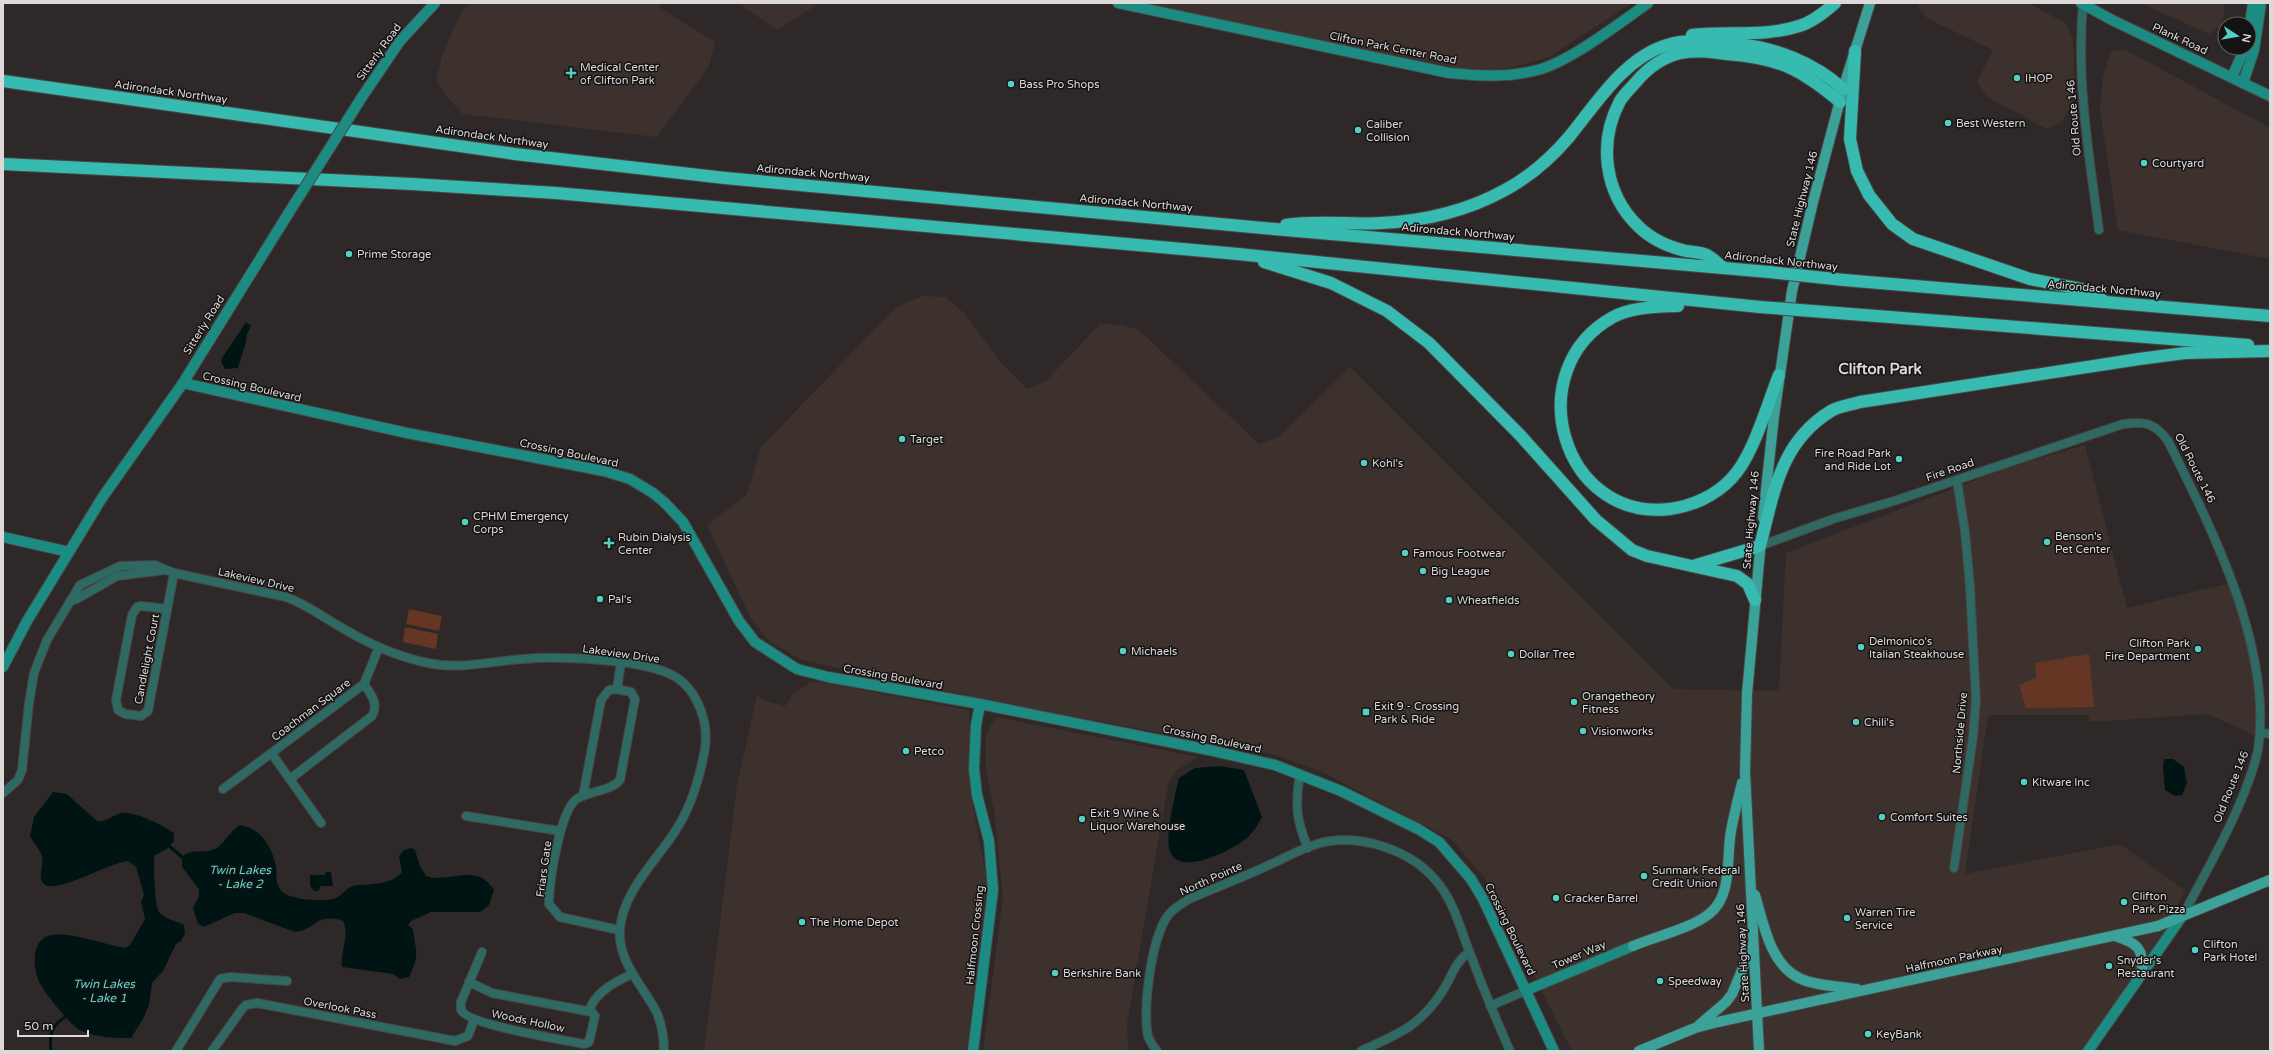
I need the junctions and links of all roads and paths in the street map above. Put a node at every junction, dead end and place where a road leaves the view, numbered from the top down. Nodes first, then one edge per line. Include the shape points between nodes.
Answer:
1 (435, 3) edge
2 (1118, 3) edge
3 (1648, 3) edge
4 (1835, 3) edge
5 (1870, 3) edge
6 (2083, 3) edge
7 (2253, 3) edge
8 (2261, 3) edge
9 (2251, 16) edge
10 (1667, 45) junction
11 (1855, 51) junction
12 (2241, 56) edge
13 (2232, 77) junction
14 (3, 81) edge
15 (2243, 83) junction
16 (1844, 89) junction
17 (2270, 96) edge
18 (1840, 102) junction
19 (3, 164) edge
20 (1263, 228) junction
21 (2099, 230) dead end
22 (1238, 254) junction
23 (1724, 268) junction
24 (2109, 303) junction
25 (1741, 305) junction
26 (2270, 316) edge
27 (2270, 347) edge
28 (2270, 351) edge
29 (1779, 375) junction
30 (182, 383) junction
31 (2149, 424) joint
32 (1957, 480) junction
33 (3, 537) edge
34 (1760, 546) junction
35 (69, 552) junction
36 (1693, 566) junction
37 (174, 573) junction
38 (1755, 600) junction
39 (167, 609) junction
40 (379, 647) junction
41 (621, 663) junction
42 (3, 667) edge
43 (364, 684) junction
44 (618, 689) junction
45 (980, 704) junction
46 (2266, 733) edge
47 (272, 754) junction
48 (1745, 772) junction
49 (1300, 774) junction
50 (290, 779) junction
51 (224, 789) dead end
52 (3, 793) edge
53 (583, 796) junction
54 (466, 816) dead end
55 (321, 823) dead end
56 (560, 831) junction
57 (1308, 848) junction
58 (1954, 868) dead end
59 (2270, 880) edge
60 (1751, 881) junction
61 (2183, 915) junction
62 (619, 930) junction
63 (2115, 936) junction
64 (1754, 942) junction
65 (1633, 946) joint
66 (482, 952) dead end
67 (1469, 952) junction
68 (2142, 972) junction
69 (632, 974) junction
70 (287, 981) dead end
71 (469, 982) junction
72 (1526, 990) junction
73 (1864, 990) junction
74 (1490, 1006) junction
75 (589, 1011) junction
76 (1758, 1013) junction
77 (474, 1020) junction
78 (1695, 1028) junction
79 (176, 1051) edge
80 (212, 1051) edge
81 (664, 1051) edge
82 (973, 1051) edge
83 (1157, 1051) edge
84 (1361, 1051) edge
85 (1510, 1051) edge
86 (1554, 1051) edge
87 (1639, 1051) edge
88 (1759, 1051) edge
89 (2088, 1051) edge

1 - 30 street, Sitterly Road, bridge via 400,41 362,97
2 - 3 street, Clifton Park Center Road via 1449,73 1490,76 1542,69 1564,58
4 - 10 highway via 1814,19 1799,26 1685,36
5 - 11 main road, State Highway 146
6 - 13 street, Plank Road via 2112,20
6 - 21 street, Old Route 146 via 2080,35 2082,89
7 - 9 street
8 - 15 street via 2254,50
10 - 16 highway via 1693,41 1768,49 1821,72
10 - 20 highway via 1635,62 1546,160 1505,190 1453,213 1424,218 1380,223 1311,221
11 - 16 main road, State Highway 146
11 - 24 highway via 1850,138 1857,171 1869,195 1892,224 1913,238 2030,279 2082,289
12 - 13 street
13 - 15 street, Plank Road
14 - 20 highway, Adirondack Northway via 515,154 733,178
15 - 17 street, Plank Road
16 - 18 main road, State Highway 146
18 - 23 highway via 1813,80 1785,64 1746,55 1703,51 1680,53 1659,62 1642,76 1621,100 1612,120 1606,144 1607,165 1620,202 1638,227 1654,239 1685,251 1707,255
18 - 29 main road, State Highway 146 via 1792,291
19 - 22 highway via 556,193
20 - 23 highway, Adirondack Northway
22 - 25 highway
22 - 36 highway via 1331,283 1387,312 1429,343 1470,383 1596,520 1617,538 1632,550 1646,556
23 - 24 highway, Adirondack Northway, bridge
24 - 26 highway, Adirondack Northway
25 - 27 highway, bridge
25 - 29 highway via 1657,306 1627,312 1602,324 1581,343 1564,376 1560,412 1563,433 1571,454 1594,484 1621,503 1655,511 1696,503 1732,479 1746,458
28 - 34 highway via 2184,353 2139,359 1860,402 1832,410 1808,428 1789,452 1779,472
29 - 34 main road, State Highway 146
30 - 35 street, Sitterly Road via 102,498
30 - 45 street, Crossing Boulevard via 407,433 604,471 630,479 653,493 683,522 739,622 755,642 770,653 797,668 828,677
31 - 32 street, Fire Road via 2123,424
31 - 46 street, Old Route 146 via 2160,430 2168,441 2211,527 2237,588 2258,661
32 - 34 street, Fire Road via 1833,518
32 - 58 street, Northside Drive via 1968,571 1976,700
33 - 35 street
34 - 36 highway
34 - 38 main road, State Highway 146
35 - 42 street, Sitterly Road via 27,621
36 - 38 highway via 1737,576 1748,584
37 - 39 street, Candlelight Court
37 - 40 street, Lakeview Drive via 297,601
37 - 52 street, Lakeview Drive via 165,570 117,576 70,601 40,654 29,703 22,770 15,784
38 - 48 main road, State Highway 146 via 1747,694
39 - 39 street, Candlelight Court via 141,606 137,607 132,615 116,700 118,710 125,714 142,716 148,711
40 - 41 street, Lakeview Drive via 428,663 451,666 542,658
40 - 43 street, Coachman Square
41 - 44 street
41 - 62 street, Lakeview Drive via 659,670 688,686 699,704 705,727 706,745 683,818 638,883
43 - 47 street, Coachman Square
43 - 50 street, Coachman Square via 375,703 372,716
44 - 53 street via 609,690 601,700
44 - 53 street, Friars Gate via 631,692 635,699 620,780 614,785
45 - 49 street, Crossing Boulevard via 1209,750
45 - 82 street, Halfmoon Crossing via 976,725 974,769 976,795 989,841 994,890
46 - 61 street, Old Route 146 via 2223,838
47 - 50 street, Coachman Square
47 - 51 street, Coachman Square
48 - 60 main road, State Highway 146
48 - 65 main road via 1731,830 1726,887 1720,902 1710,914 1698,921
49 - 57 street via 1296,803 1297,818
49 - 72 street, Crossing Boulevard via 1362,801 1439,842 1470,878 1483,899
50 - 55 street, Coachman Square
53 - 56 street, Friars Gate via 570,804
54 - 56 street, Friars Gate
56 - 62 street, Friars Gate via 550,895 551,907 556,914 565,919
57 - 67 street, North Pointe via 1339,840 1355,840 1382,846 1414,861 1441,886 1459,923
57 - 83 street, North Pointe via 1189,899 1170,912 1162,924 1152,961 1147,1002 1147,1031 1151,1044
59 - 61 main road, Halfmoon Parkway
60 - 64 main road, State Highway 146
60 - 73 main road via 1767,935 1777,957 1788,971 1811,982
61 - 63 main road, Halfmoon Parkway via 2158,926
61 - 68 street, Old Route 146
62 - 69 street, Lakeview Drive via 624,955
63 - 68 main road via 2130,941 2138,948 2143,959
63 - 73 main road, Halfmoon Parkway
64 - 76 main road, State Highway 146
64 - 78 main road via 1729,998
65 - 72 street, Tower Way
66 - 71 street, Woods Hollow
67 - 74 street, North Pointe
67 - 84 street via 1455,965 1445,988 1425,1015 1400,1033
68 - 89 street, Old Route 146
69 - 75 street via 598,995
69 - 81 street, Lakeview Drive via 660,1022
70 - 79 street via 230,977 220,980
71 - 75 street, Woods Hollow via 492,993
71 - 77 street, Woods Hollow via 461,1002 461,1010 465,1016
72 - 74 street, Tower Way
72 - 86 street, Crossing Boulevard
73 - 76 main road, Halfmoon Parkway
74 - 85 street, North Pointe
75 - 77 street, Woods Hollow via 595,1016 589,1041 585,1044
76 - 78 main road, Halfmoon Parkway
76 - 88 main road, State Highway 146
77 - 80 street, Overlook Pass via 468,1036 456,1040 258,1003 246,1005 242,1009
78 - 87 main road, Halfmoon Parkway

